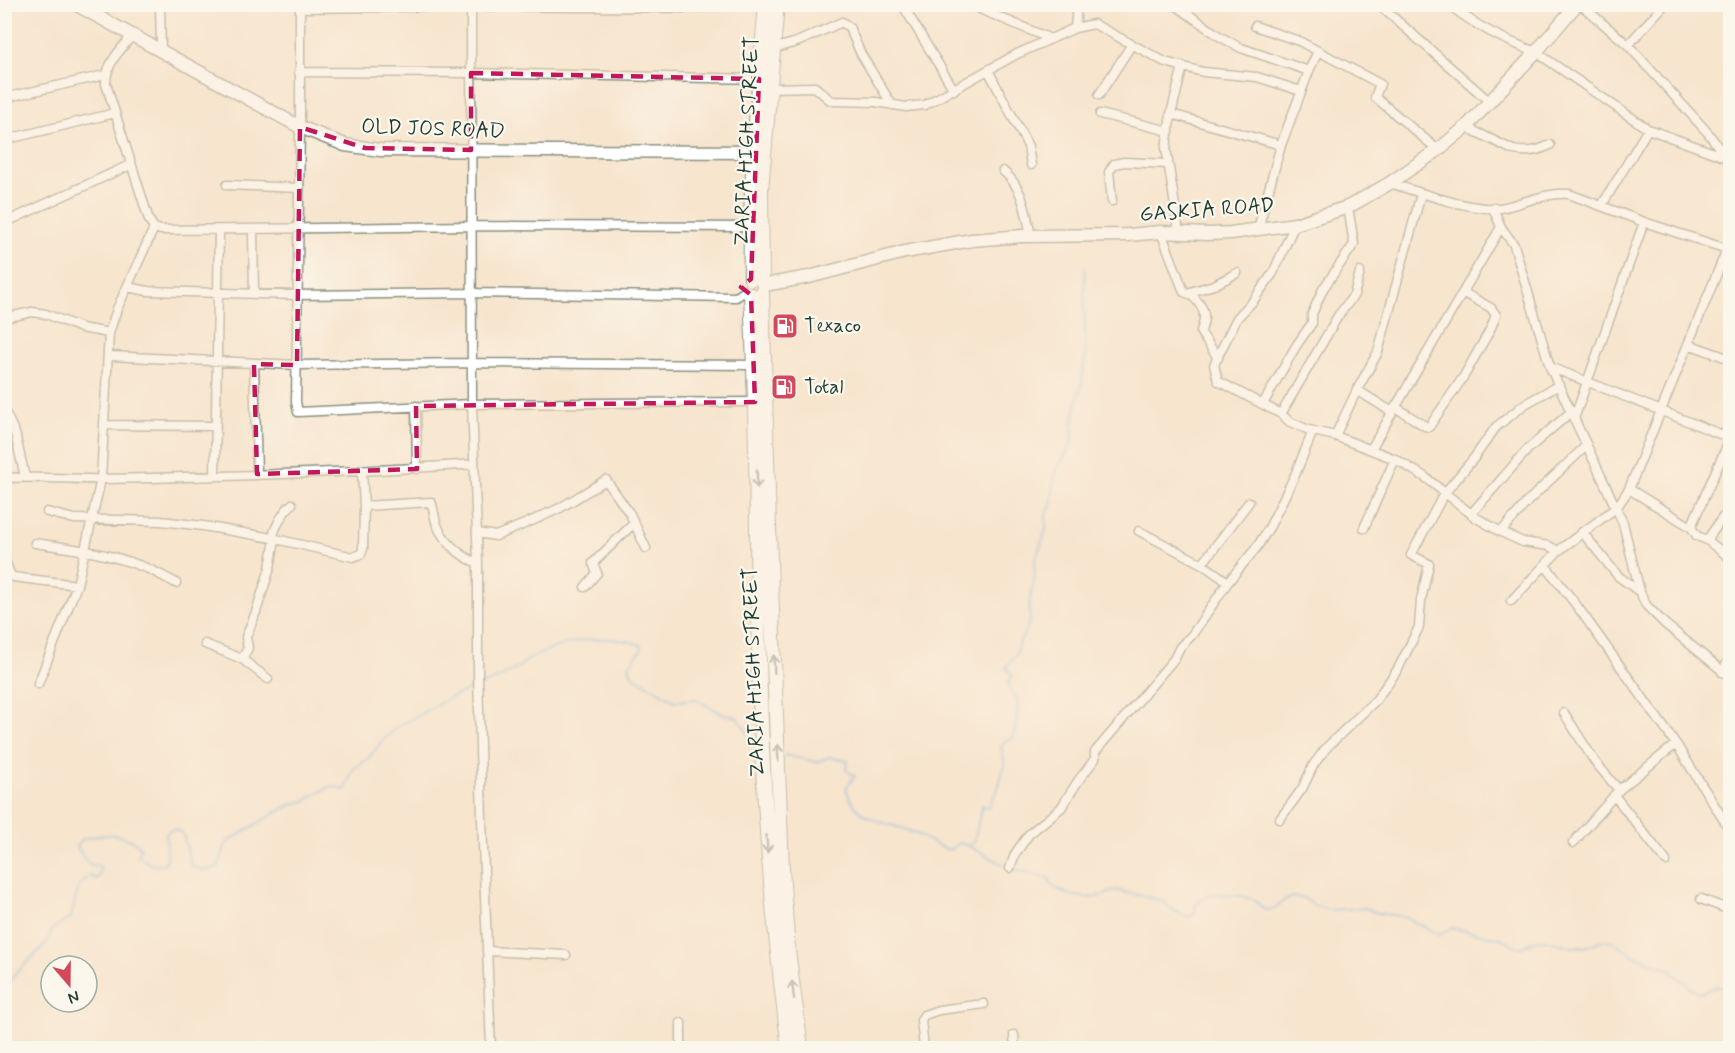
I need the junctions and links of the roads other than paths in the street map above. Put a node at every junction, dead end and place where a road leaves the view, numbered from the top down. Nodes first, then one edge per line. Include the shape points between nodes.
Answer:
1 (160, 4) edge
2 (736, 4) edge
3 (766, 4) edge
4 (777, 4) edge
5 (902, 4) edge
6 (968, 4) edge
7 (1077, 4) edge
8 (1174, 4) edge
9 (1378, 4) edge
10 (1449, 4) edge
11 (1578, 4) edge
12 (1665, 4) edge
13 (76, 5) edge
14 (471, 5) edge
15 (300, 6) edge
16 (1256, 26) dead end
17 (1075, 28) junction
18 (132, 36) junction
19 (1051, 39) junction
20 (1132, 44) junction
21 (1628, 45) junction
22 (772, 49) junction
23 (161, 51) junction
24 (1318, 51) junction
25 (1536, 52) junction
26 (1183, 66) junction
27 (988, 70) junction
28 (1309, 71) junction
29 (299, 72) junction
30 (471, 73) junction
31 (105, 75) junction
32 (764, 83) junction
33 (954, 90) junction
34 (1301, 91) junction
35 (1099, 95) dead end
36 (4, 98) edge
37 (1490, 102) junction
38 (892, 105) junction
39 (114, 113) junction
40 (1100, 114) dead end
41 (1171, 114) junction
42 (300, 127) junction
43 (1466, 127) junction
44 (1648, 129) junction
45 (1169, 131) junction
46 (4, 140) edge
47 (1550, 144) dead end
48 (1281, 146) junction
49 (471, 150) junction
50 (1438, 150) junction
51 (753, 152) junction
52 (1728, 158) edge
53 (1167, 164) junction
54 (130, 165) junction
55 (1031, 165) dead end
56 (1003, 171) dead end
57 (1390, 183) junction
58 (227, 185) dead end
59 (299, 188) junction
60 (1421, 194) junction
61 (1112, 201) dead end
62 (1602, 205) junction
63 (1348, 207) junction
64 (1493, 208) junction
65 (4, 212) edge
66 (7, 222) edge
67 (1644, 222) junction
68 (1295, 224) junction
69 (472, 226) junction
70 (298, 227) junction
71 (750, 227) junction
72 (1501, 227) junction
73 (154, 228) junction
74 (253, 229) junction
75 (219, 230) junction
76 (1258, 230) junction
77 (1161, 232) junction
78 (1179, 232) junction
79 (1031, 236) junction
80 (1729, 250) edge
81 (1360, 272) dead end
82 (1238, 273) dead end
83 (127, 287) junction
84 (756, 287) junction
85 (1190, 292) junction
86 (217, 293) junction
87 (473, 293) junction
88 (1464, 293) junction
89 (254, 294) junction
90 (298, 295) junction
91 (4, 318) edge
92 (109, 333) junction
93 (1688, 344) junction
94 (109, 356) junction
95 (1218, 358) junction
96 (1731, 359) edge
97 (216, 363) junction
98 (472, 363) junction
99 (254, 364) junction
100 (297, 365) junction
101 (754, 365) junction
102 (1550, 367) junction
103 (1588, 380) junction
104 (1558, 385) junction
105 (1357, 390) junction
106 (755, 402) junction
107 (472, 404) junction
108 (1263, 404) junction
109 (416, 405) junction
110 (4, 410) edge
111 (1394, 410) junction
112 (1661, 411) junction
113 (1281, 414) junction
114 (1573, 415) junction
115 (104, 425) junction
116 (215, 426) junction
117 (1313, 431) junction
118 (1335, 436) junction
119 (1731, 438) edge
120 (1587, 445) junction
121 (1371, 449) junction
122 (1395, 459) junction
123 (474, 464) junction
124 (417, 469) junction
125 (362, 471) junction
126 (257, 474) junction
127 (215, 475) junction
128 (25, 477) junction
129 (4, 478) edge
130 (101, 479) junction
131 (1629, 489) junction
132 (1444, 494) junction
133 (1250, 502) dead end
134 (292, 504) dead end
135 (364, 507) junction
136 (1617, 507) junction
137 (47, 512) dead end
138 (1731, 513) edge
139 (1471, 514) junction
140 (90, 519) junction
141 (634, 523) junction
142 (1691, 527) junction
143 (1364, 528) dead end
144 (1139, 531) dead end
145 (1501, 532) junction
146 (1582, 532) junction
147 (477, 534) junction
148 (274, 539) junction
149 (1707, 540) junction
150 (34, 543) dead end
151 (646, 548) dead end
152 (84, 551) junction
153 (1558, 551) junction
154 (4, 558) edge
155 (1731, 558) edge
156 (478, 563) junction
157 (1202, 564) junction
158 (1545, 565) junction
159 (1228, 582) junction
160 (176, 583) dead end
161 (77, 585) junction
162 (585, 586) dead end
163 (1640, 592) junction
164 (1511, 601) dead end
165 (205, 644) dead end
166 (1731, 658) edge
167 (243, 659) junction
168 (1726, 674) edge
169 (268, 679) dead end
170 (38, 684) dead end
171 (1563, 713) dead end
172 (1676, 744) junction
173 (1617, 792) junction
174 (1727, 816) edge
175 (1280, 819) dead end
176 (1731, 830) edge
177 (1573, 843) dead end
178 (1666, 861) dead end
179 (1010, 868) dead end
180 (1701, 899) dead end
181 (1731, 910) edge
182 (487, 951) junction
183 (566, 955) dead end
184 (984, 1004) dead end
185 (681, 1023) dead end
186 (1014, 1035) dead end
187 (491, 1048) edge
188 (681, 1048) edge
189 (789, 1048) edge
190 (801, 1048) edge
191 (924, 1048) edge
192 (1015, 1048) edge

1 - 23 street
2 - 14 street via 692,8
3 - 32 main road, ZARIA HIGH STREET
4 - 22 main road, ZARIA HIGH STREET
5 - 33 street
6 - 19 street
7 - 17 street
8 - 28 street via 1241,48
9 - 37 street
10 - 25 street via 1518,46
11 - 21 street
11 - 25 main road, GASKIA ROAD
12 - 21 street
13 - 18 main road, OLD JOS ROAD
14 - 15 street
14 - 30 street
15 - 29 street
16 - 24 street
17 - 19 street
17 - 20 street via 1094,24
18 - 23 main road, OLD JOS ROAD
18 - 31 street
19 - 27 street
20 - 26 street via 1165,62
20 - 35 street
21 - 52 street
22 - 32 main road, ZARIA HIGH STREET
22 - 38 street via 842,22 849,27
23 - 42 main road, OLD JOS ROAD
24 - 28 street
24 - 50 street via 1380,84 1375,97
25 - 37 main road, GASKIA ROAD
25 - 44 street
26 - 34 street via 1257,77
26 - 41 street
27 - 33 street
27 - 55 street via 1028,146
28 - 34 street
29 - 30 street
29 - 42 street
30 - 32 street
30 - 49 street
31 - 36 street
31 - 39 street
32 - 38 street via 816,87 830,100
32 - 51 main road, ZARIA HIGH STREET
32 - 84 main road, ZARIA HIGH STREET
33 - 38 street via 925,105
34 - 48 street
37 - 43 main road, GASKIA ROAD
39 - 46 street
39 - 54 street
40 - 45 street
41 - 45 street
41 - 48 street
42 - 49 main road, OLD JOS ROAD via 334,142 365,148
42 - 59 street
43 - 47 street via 1513,150 1530,151
43 - 50 main road, GASKIA ROAD
44 - 52 street
44 - 62 street
45 - 53 street
48 - 76 street
49 - 51 main road, OLD JOS ROAD
49 - 69 street
50 - 57 main road, GASKIA ROAD
51 - 71 main road, ZARIA HIGH STREET
53 - 61 street via 1114,164 1109,172
53 - 78 street
54 - 66 street
54 - 73 street
56 - 79 street via 1017,186
57 - 60 street
57 - 63 main road, GASKIA ROAD
58 - 59 street
59 - 70 street
60 - 64 street
60 - 105 street via 1378,352
62 - 64 street via 1556,193
62 - 67 street
63 - 68 main road, GASKIA ROAD
63 - 108 street via 1354,244 1323,289 1312,323
64 - 72 street
65 - 66 street
67 - 80 street
67 - 103 street
68 - 76 main road, GASKIA ROAD
68 - 95 street via 1273,273 1237,318
69 - 70 street
69 - 71 street
69 - 87 street
70 - 74 street
70 - 90 street
71 - 84 main road, ZARIA HIGH STREET
72 - 88 street
72 - 102 street via 1514,245
73 - 75 street
73 - 83 street
74 - 75 street
74 - 89 street
75 - 86 street
76 - 78 main road, GASKIA ROAD
77 - 78 main road, GASKIA ROAD
77 - 79 main road, GASKIA ROAD
77 - 85 street via 1184,290
79 - 84 main road, GASKIA ROAD via 943,244
80 - 93 street
81 - 113 street via 1354,296 1338,316
82 - 85 street
83 - 86 street
83 - 92 street
84 - 87 street via 736,297
84 - 101 main road, ZARIA HIGH STREET
190 -> 84 main road, ZARIA HIGH STREET via 788,950
85 - 95 street via 1205,319 1201,333
86 - 89 street
86 - 97 street
87 - 90 street
87 - 98 street
88 - 111 street
88 - 111 street via 1496,315 1464,376 1429,427
89 - 90 street
90 - 100 street
91 - 92 street via 32,312 46,314 81,328
92 - 94 street
93 - 96 street
93 - 112 street
94 - 97 street
94 - 115 street
95 - 108 street via 1214,365 1218,381
97 - 99 street
97 - 116 street
98 - 100 street
98 - 101 street
98 - 107 street
99 - 100 street
99 - 126 street
100 - 109 street via 298,412
101 - 106 main road, ZARIA HIGH STREET
102 - 103 street
102 - 104 street
103 - 112 street
103 - 114 street
104 - 114 street
104 - 132 street via 1496,427
105 - 111 street
105 - 118 street
106 - 107 street
106 -> 189 main road, ZARIA HIGH STREET via 760,721 769,873
107 - 109 street
107 - 123 street
108 - 113 street
109 - 124 street
110 - 128 street via 15,434
111 - 121 street
112 - 119 street
112 - 131 street
113 - 117 street
114 - 120 street
114 - 139 street via 1528,449
115 - 116 street
115 - 130 street
116 - 127 street
117 - 118 street
117 - 159 street via 1270,526
118 - 121 street
119 - 142 street
120 - 136 street
120 - 145 street
121 - 122 street
122 - 132 street
122 - 143 street
123 - 124 street
123 - 147 street
124 - 125 street
125 - 126 street
125 - 135 street
126 - 127 street
127 - 130 street
128 - 129 street
128 - 130 street
130 - 140 street
131 - 136 street
131 - 142 street
132 - 139 street
132 - 175 street via 1411,555 1429,564 1415,639 1386,688 1327,747
133 - 157 street
134 - 148 street via 279,521
135 - 148 street via 363,549 359,555 347,556
135 - 156 street via 431,502 446,538 460,554
136 - 146 street
136 - 163 street
137 - 140 street
138 - 149 street via 1723,517
139 - 145 street
140 - 148 street via 182,523
140 - 152 street
141 - 147 street via 606,480 527,524 496,536
141 - 151 street
141 - 162 street via 593,563 597,573
142 - 149 street via 1697,536
144 - 157 street
145 - 153 street
146 - 153 street
146 - 163 street via 1618,576
147 - 156 street
148 - 167 street via 270,568 246,637 248,648
149 - 155 street
150 - 152 street
152 - 160 street via 142,566
152 - 161 street
153 - 158 street
154 - 161 street via 13,577
156 - 182 street
157 - 159 street
158 - 164 street
158 - 172 street
159 - 179 street via 1174,659 1095,752 1095,759 1061,808 1029,834
161 - 170 street
163 - 168 street via 1646,605 1665,624
165 - 167 street
166 - 168 street
167 - 169 street
171 - 173 street
172 - 173 street
172 - 174 street
173 - 177 street
173 - 178 street
174 - 176 street
180 - 181 street
182 - 183 street
182 - 187 street
184 - 191 street via 924,1014
185 - 188 street
186 - 192 street

